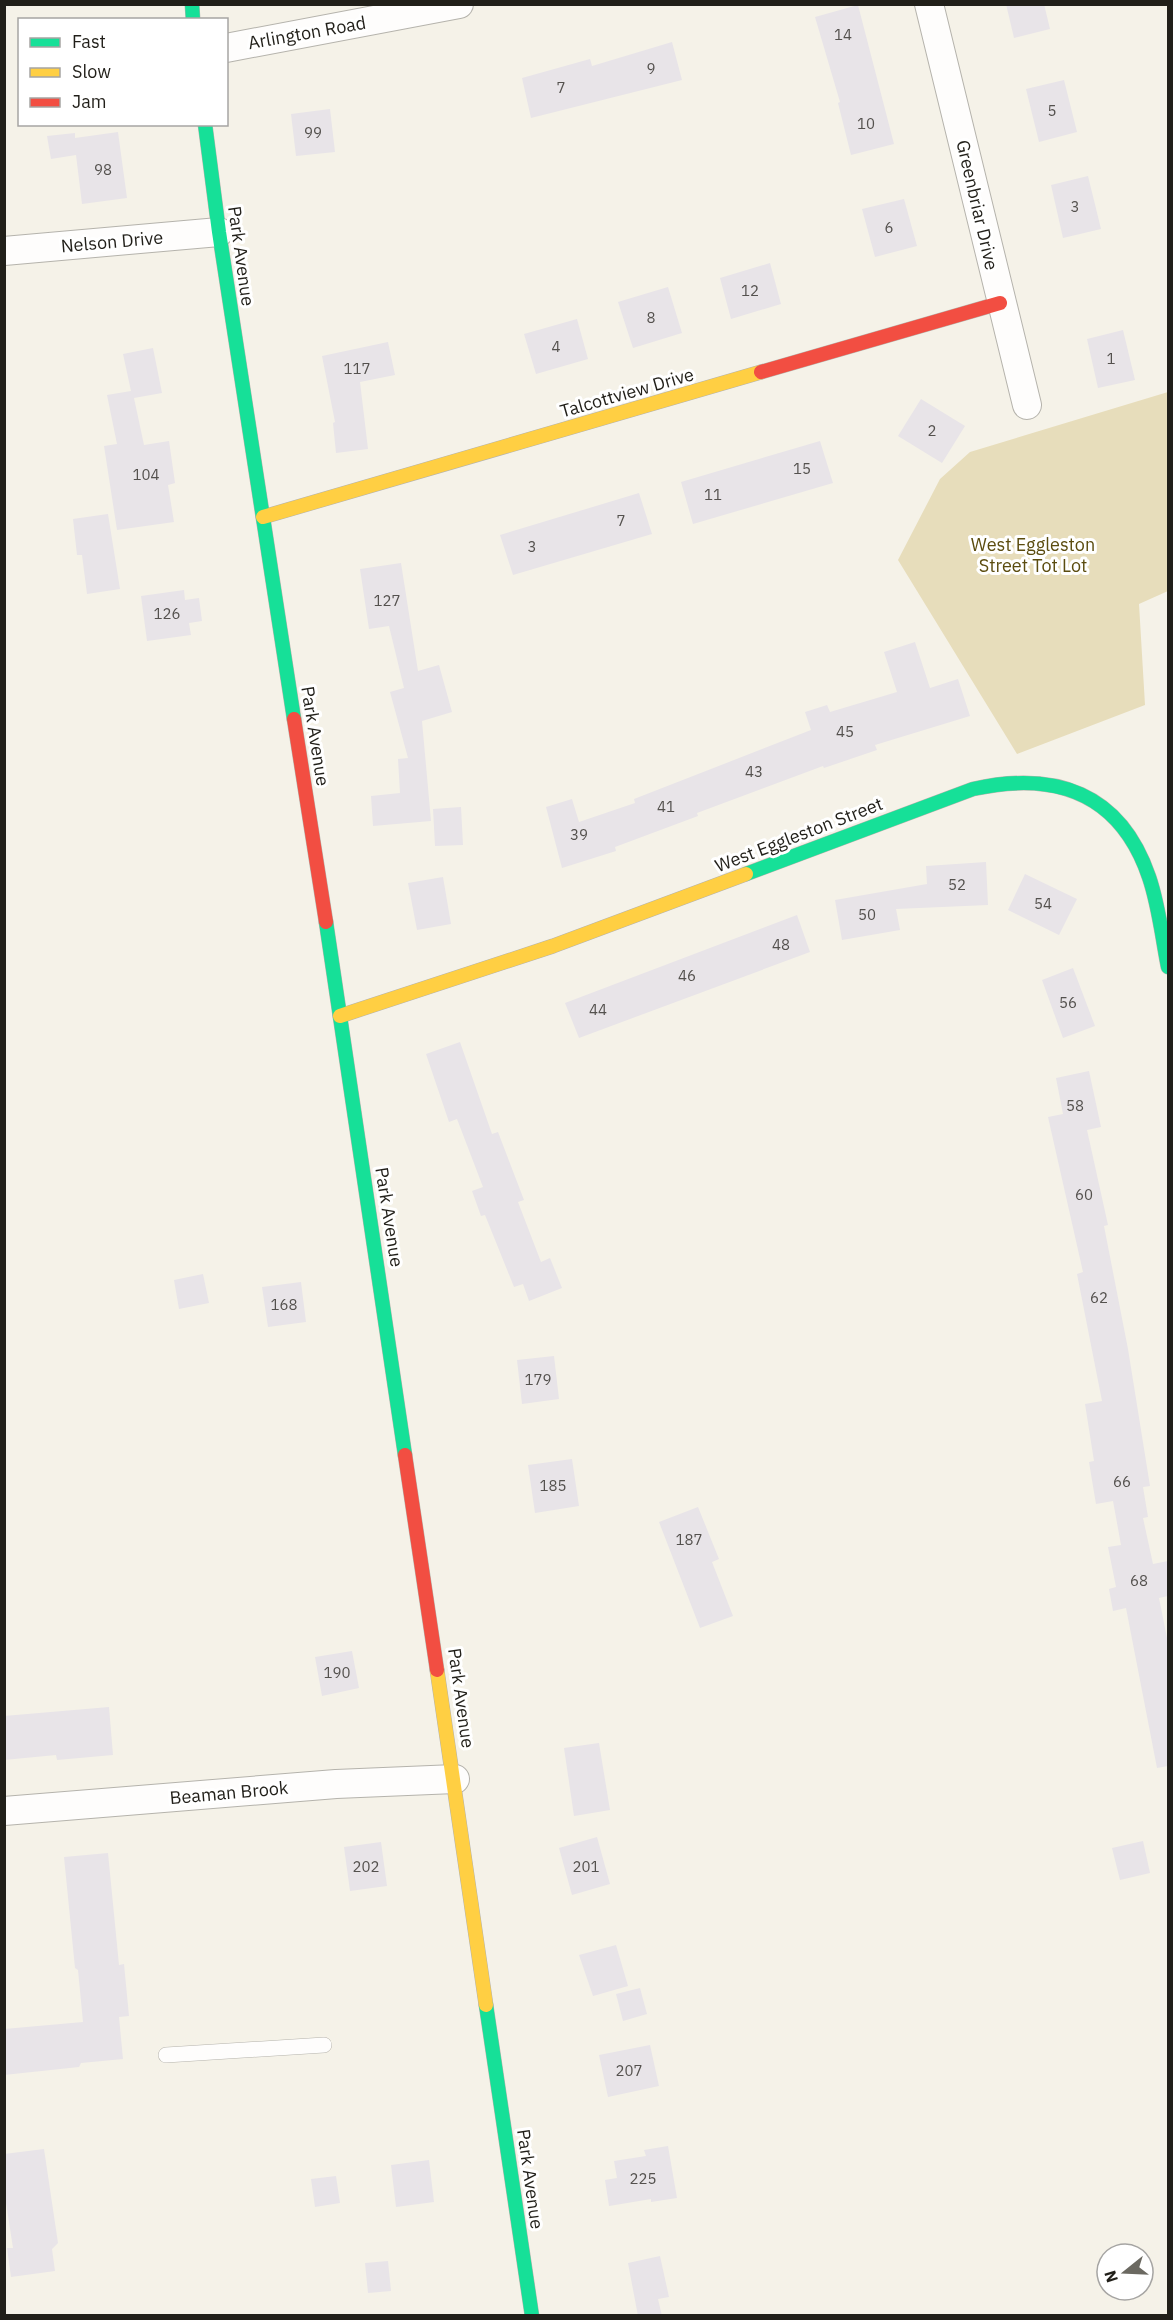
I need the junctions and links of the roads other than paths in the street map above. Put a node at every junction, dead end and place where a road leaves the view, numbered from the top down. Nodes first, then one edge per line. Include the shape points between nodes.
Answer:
1 (459, 4) edge
2 (929, 4) edge
3 (228, 48) edge
4 (205, 126) edge
5 (219, 232) junction
6 (4, 251) edge
7 (1000, 303) junction
8 (1028, 405) dead end
9 (263, 517) junction
10 (1168, 967) edge
11 (340, 1016) junction
12 (455, 1779) junction
13 (4, 1811) edge
14 (324, 2045) dead end
15 (166, 2055) dead end
16 (532, 2316) edge

1 - 3 street, Arlington Road
2 - 7 street, Greenbriar Drive
4 - 5 street, Park Avenue
5 - 6 street, Nelson Drive
5 - 9 street, Park Avenue
7 - 8 street, Greenbriar Drive
7 - 9 street, Talcottview Drive
9 - 11 street, Park Avenue
10 - 11 street, West Eggleston Street via 1149,877 1128,833 1112,815 1063,785 1005,780 553,946
11 - 12 street, Park Avenue
12 - 13 street, Beaman Brook via 336,1784
12 - 16 street, Park Avenue
14 - 15 lane

